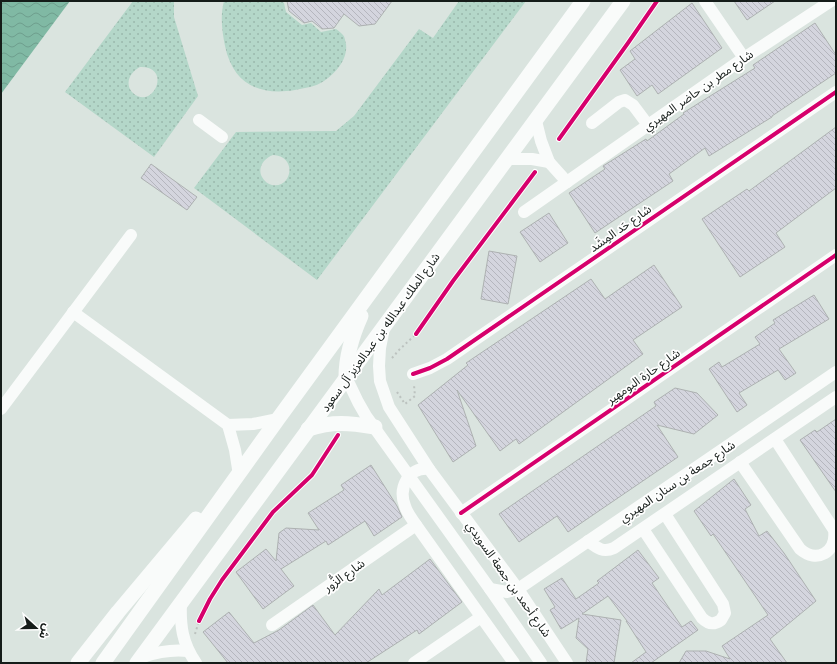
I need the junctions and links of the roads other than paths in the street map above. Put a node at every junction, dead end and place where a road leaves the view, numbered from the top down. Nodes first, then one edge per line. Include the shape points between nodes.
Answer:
1 (583, 1) edge
2 (623, 1) edge
3 (705, 1) edge
4 (831, 1) edge
5 (744, 58) junction
6 (836, 92) edge
7 (199, 120) dead end
8 (536, 121) junction
9 (592, 123) dead end
10 (648, 125) junction
11 (222, 137) dead end
12 (508, 159) junction
13 (549, 162) junction
14 (567, 182) junction
15 (524, 212) dead end
16 (131, 235) dead end
17 (836, 255) edge
18 (373, 289) junction
19 (73, 312) junction
20 (385, 325) junction
21 (836, 372) edge
22 (412, 374) road end
23 (346, 377) junction
24 (836, 397) edge
25 (1, 410) edge
26 (278, 419) junction
27 (228, 426) junction
28 (375, 427) junction
29 (308, 429) junction
30 (775, 439) junction
31 (740, 462) junction
32 (429, 469) junction
33 (239, 475) junction
34 (409, 475) junction
35 (462, 513) junction
36 (665, 514) junction
37 (416, 525) junction
38 (643, 529) junction
39 (588, 541) junction
40 (490, 588) junction
41 (518, 589) junction
42 (181, 602) junction
43 (481, 616) junction
44 (272, 625) dead end
45 (188, 651) junction
46 (140, 660) edge
47 (78, 663) edge
48 (103, 663) edge
49 (196, 663) edge
50 (414, 663) edge
51 (514, 663) edge
52 (541, 663) edge
53 (567, 663) edge

1 - 18 main road
2 - 8 main road, شارع الملك عبدالله بن عبدالعزيز آل سعود
3 - 5 street
4 - 5 street, شارع مطر بن حاضر المهيري
5 - 10 street, شارع مطر بن حاضر المهيري
6 - 22 street, شارع حَد المِشَد via 447,359
7 - 11 street
8 - 12 main road, شارع الملك عبدالله بن عبدالعزيز آل سعود
8 - 13 street
9 - 10 street via 625,100 633,105
10 - 14 street, شارع مطر بن حاضر المهيري
12 - 13 street via 532,158
12 - 20 main road, شارع الملك عبدالله بن عبدالعزيز آل سعود
13 - 14 street
14 - 15 street, شارع مطر بن حاضر المهيري
16 - 19 street
17 - 35 street, شارع حارة البومهير
18 - 23 main road via 349,347
18 - 26 main road
19 - 25 street
19 - 27 street
20 - 23 main road, شارع الملك عبدالله بن عبدالعزيز آل سعود
20 - 32 street, شارع أحمد بن جمعة السويدي via 379,366 385,398
21 - 39 street, شارع جمعة بن سنان المهيري
23 - 28 street, شارع أحمد بن جمعة السويدي via 358,402
23 - 29 main road, شارع الملك عبدالله بن عبدالعزيز آل سعود
24 - 30 street
26 - 27 street
26 - 33 main road
27 - 33 street
28 - 29 main road via 336,423
28 - 34 street, شارع أحمد بن جمعة السويدي
29 - 42 main road, شارع الملك عبدالله بن عبدالعزيز آل سعود
30 - 31 street
30 - 31 street, شارع جمعة بن سنان المهيري via 834,530 833,546 825,554 815,556 800,549
31 - 36 street
32 - 34 street via 420,469
32 - 35 street, شارع أحمد بن جمعة السويدي
33 - 47 main road via 207,505
33 - 48 main road
34 - 37 street via 403,487 403,501
34 - 40 street, شارع أحمد بن جمعة السويدي
35 - 41 street, شارع أحمد بن جمعة السويدي
36 - 38 street
36 - 38 street, شارع جمعة بن سنان المهيري via 723,604 725,613 721,620 713,624 702,618
37 - 43 street
37 - 44 street, شارع الزُّور
38 - 39 street via 611,550 600,550
39 - 41 street, شارع جمعة بن سنان المهيري
40 - 41 street via 507,592
40 - 52 street, شارع أحمد بن جمعة السويدي
41 - 53 street, شارع أحمد بن جمعة السويدي
42 - 45 street via 182,626
42 - 46 main road, شارع الملك عبدالله بن عبدالعزيز آل سعود
43 - 50 street
43 - 51 street
45 - 46 street via 164,651
45 - 49 street

